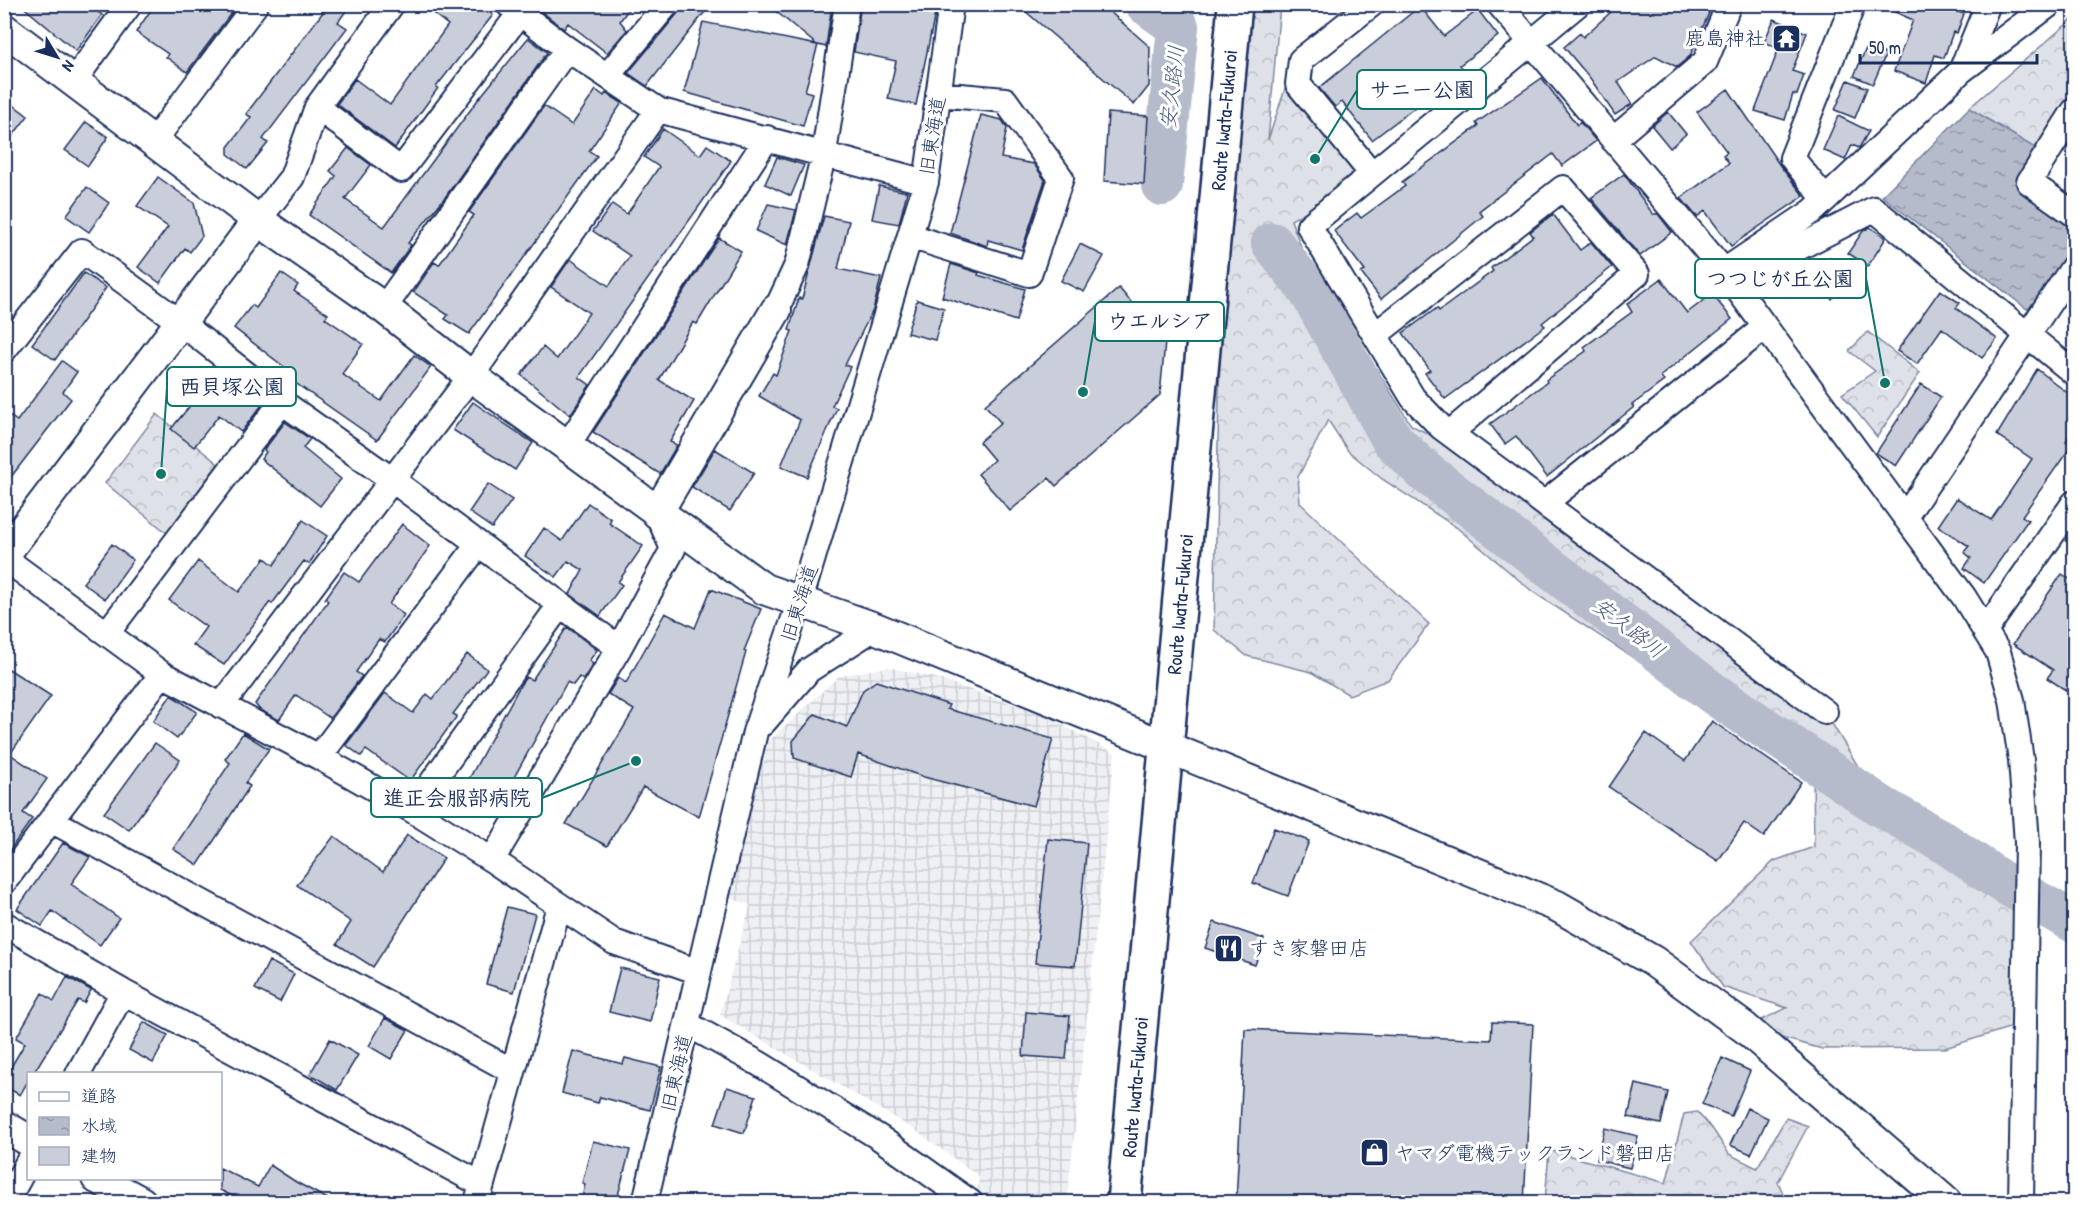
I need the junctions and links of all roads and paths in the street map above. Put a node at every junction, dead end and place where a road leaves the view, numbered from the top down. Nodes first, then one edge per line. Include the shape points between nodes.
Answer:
1 (130, 4) edge
2 (256, 4) edge
3 (392, 4) edge
4 (667, 4) edge
5 (846, 4) edge
6 (951, 4) edge
7 (1235, 4) edge
8 (1372, 4) edge
9 (1499, 4) edge
10 (1578, 4) edge
11 (1729, 4) edge
12 (1853, 4) edge
13 (1988, 4) edge
14 (2050, 4) edge
15 (518, 8) edge
16 (4, 29) edge
17 (1531, 43) junction
18 (567, 50) junction
19 (1961, 71) junction
20 (607, 76) junction
21 (73, 82) junction
22 (939, 94) junction
23 (317, 107) junction
24 (658, 110) junction
25 (2074, 111) edge
26 (767, 138) junction
27 (1613, 140) junction
28 (154, 141) junction
29 (824, 153) junction
30 (1372, 174) junction
31 (926, 182) junction
32 (1825, 199) junction
33 (2074, 214) edge
34 (258, 220) junction
35 (909, 236) junction
36 (2074, 266) edge
37 (1728, 277) junction
38 (384, 308) junction
39 (776, 310) joint
40 (181, 323) junction
41 (1765, 327) junction
42 (1375, 335) junction
43 (2028, 335) junction
44 (4, 350) edge
45 (2074, 373) edge
46 (471, 376) junction
47 (282, 402) junction
48 (1450, 433) junction
49 (567, 446) junction
50 (392, 479) junction
51 (1545, 503) junction
52 (2074, 503) edge
53 (657, 513) junction
54 (1905, 517) junction
55 (478, 544) junction
56 (4, 557) edge
57 (800, 601) junction
58 (560, 605) junction
59 (875, 628) junction
60 (1985, 631) junction
61 (107, 633) junction
62 (619, 648) junction
63 (162, 674) junction
64 (222, 706) junction
65 (1826, 712) dead end
66 (755, 732) junction
67 (1167, 745) junction
68 (319, 757) junction
69 (412, 810) junction
70 (51, 820) junction
71 (492, 860) junction
72 (4, 882) edge
73 (559, 906) junction
74 (4, 924) edge
75 (699, 972) junction
76 (123, 992) junction
77 (687, 1024) junction
78 (512, 1071) junction
79 (79, 1072) edge
80 (4, 1126) edge
81 (27, 1139) edge
82 (27, 1164) edge
83 (99, 1180) edge
84 (479, 1193) edge
85 (6, 1203) edge
86 (141, 1203) edge
87 (645, 1203) edge
88 (970, 1203) edge
89 (1124, 1203) edge
90 (1946, 1203) edge
91 (2021, 1203) edge

1 - 21 street
2 - 28 street
3 - 23 street
4 - 20 street
5 - 29 street
6 - 22 street, 旧東海道
7 - 67 main road, Route Iwata-Fukuroi
8 - 30 street via 1301,60 1298,84
9 - 17 street
10 - 17 street
11 - 27 street via 1705,62
12 - 32 street via 1792,158
13 - 19 street
14 - 19 street
15 - 18 street
15 - 23 street via 401,170
16 - 21 street
17 - 27 street
17 - 30 street
18 - 20 street
18 - 38 street
19 - 32 street
20 - 24 street
21 - 28 street
22 - 31 street, 旧東海道
22 - 35 street via 1005,100 1061,178 1029,274
23 - 34 street via 292,177
24 - 26 street
24 - 46 street
25 - 33 street via 2029,182
26 - 29 street
26 - 49 street
27 - 37 street
28 - 34 street
29 - 31 street
29 - 39 street via 797,265
30 - 42 street via 1309,226
31 - 35 street, 旧東海道
32 - 37 street
34 - 38 street
34 - 40 street
35 - 57 street, 旧東海道
36 - 43 street
37 - 41 street
37 - 43 street via 1874,209
38 - 46 street
39 - 53 street
40 - 44 street via 82,251
40 - 47 street
40 - 56 street
41 - 51 street
41 - 54 street
42 - 48 street via 1413,398
42 - 48 street via 1563,188 1637,273
43 - 45 street
43 - 54 street
46 - 49 street
46 - 50 street
47 - 50 street
47 - 61 street
48 - 51 street
49 - 53 street
50 - 55 street
50 - 64 street
51 - 65 street
52 - 60 street
53 - 57 street via 764,589
53 - 62 street via 673,549
54 - 60 street
55 - 58 street
55 - 68 street
56 - 61 street
57 - 59 street
57 - 66 street, 旧東海道
58 - 62 street
58 - 69 street
59 - 66 street via 809,670
59 - 67 street
60 - 91 street via 1998,652 2012,700 2027,843
61 - 63 street
62 - 71 street
63 - 64 street
63 - 70 street
64 - 68 street
66 - 75 street, 旧東海道
67 - 89 main road, Route Iwata-Fukuroi
67 - 90 street via 1557,906 1653,961 1745,1028
68 - 69 street
69 - 71 street
70 - 72 street
70 - 78 street
71 - 73 street
73 - 75 street via 614,942
73 - 78 street
74 - 76 street
75 - 77 street, 旧東海道
76 - 79 street
76 - 84 street
77 - 87 street, 旧東海道
77 - 88 street via 880,1138
78 - 84 street
80 - 81 street
82 - 85 street
83 - 86 street

